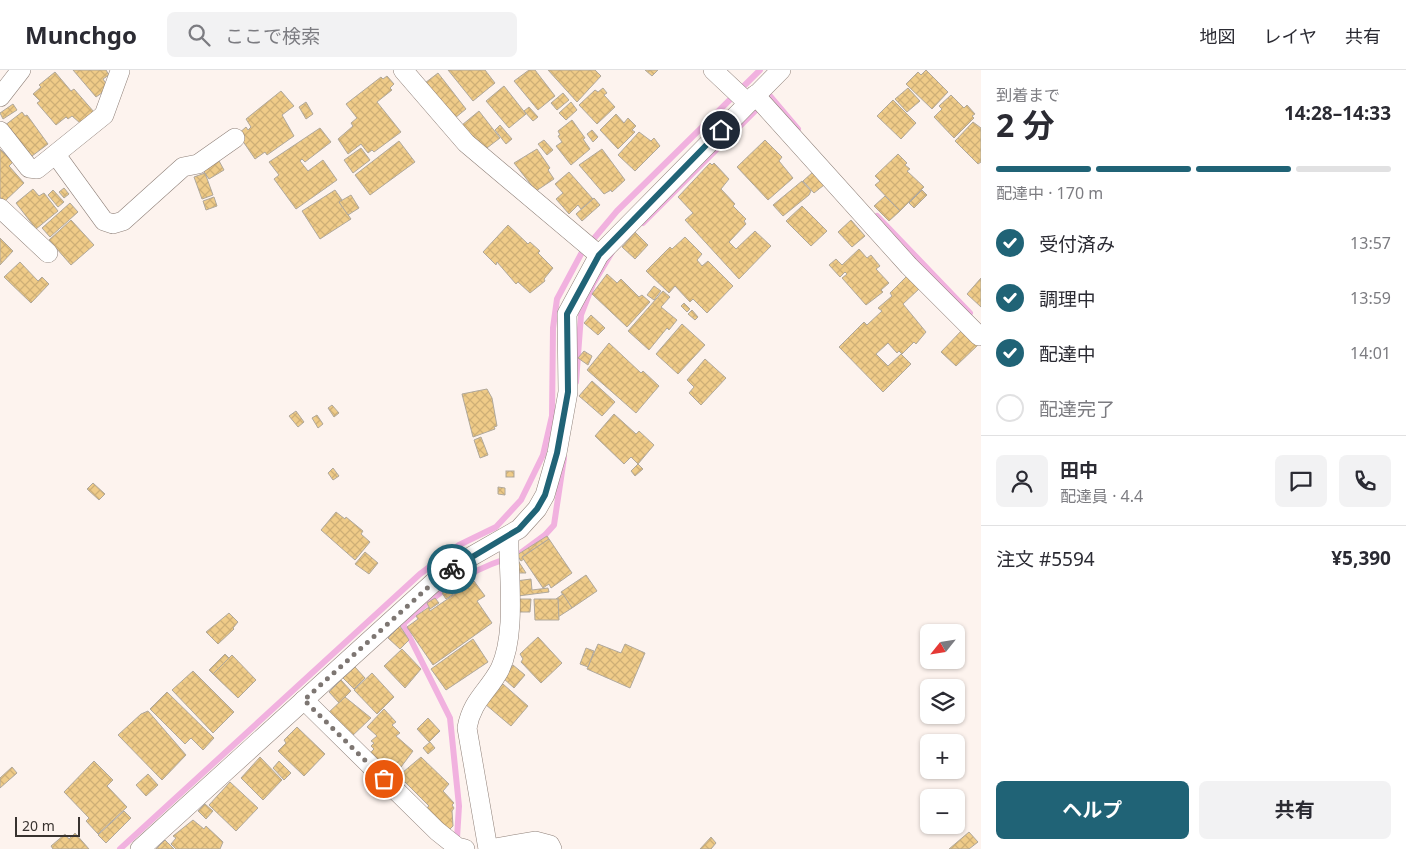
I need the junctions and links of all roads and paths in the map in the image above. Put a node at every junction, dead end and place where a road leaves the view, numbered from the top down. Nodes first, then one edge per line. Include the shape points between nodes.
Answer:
1 (21, 70) edge
2 (403, 70) edge
3 (713, 70) edge
4 (781, 70) edge
5 (120, 71) dead end
6 (0, 97) edge
7 (751, 98) junction
8 (0, 131) edge
9 (235, 138) dead end
10 (56, 155) junction
11 (0, 208) edge
12 (592, 249) junction
13 (48, 253) dead end
14 (981, 334) edge
15 (508, 536) junction
16 (304, 700) junction
17 (140, 849) edge
18 (465, 849) edge
19 (488, 849) edge
20 (552, 849) edge

1 - 6 street
2 - 12 street via 466,143
3 - 7 street
4 - 7 street
5 - 10 street via 104,115
7 - 12 street
7 - 14 street via 909,266 979,336
8 - 10 street via 29,168 37,169
9 - 10 street via 198,164 183,168 123,221 113,224 104,220
11 - 13 street
12 - 15 street via 567,314 568,392 557,453 545,495 528,522
15 - 16 street via 438,578
15 - 19 street via 508,641 500,669 470,711 467,728
16 - 17 street
16 - 18 street via 437,832
19 - 20 street via 535,841 550,845

